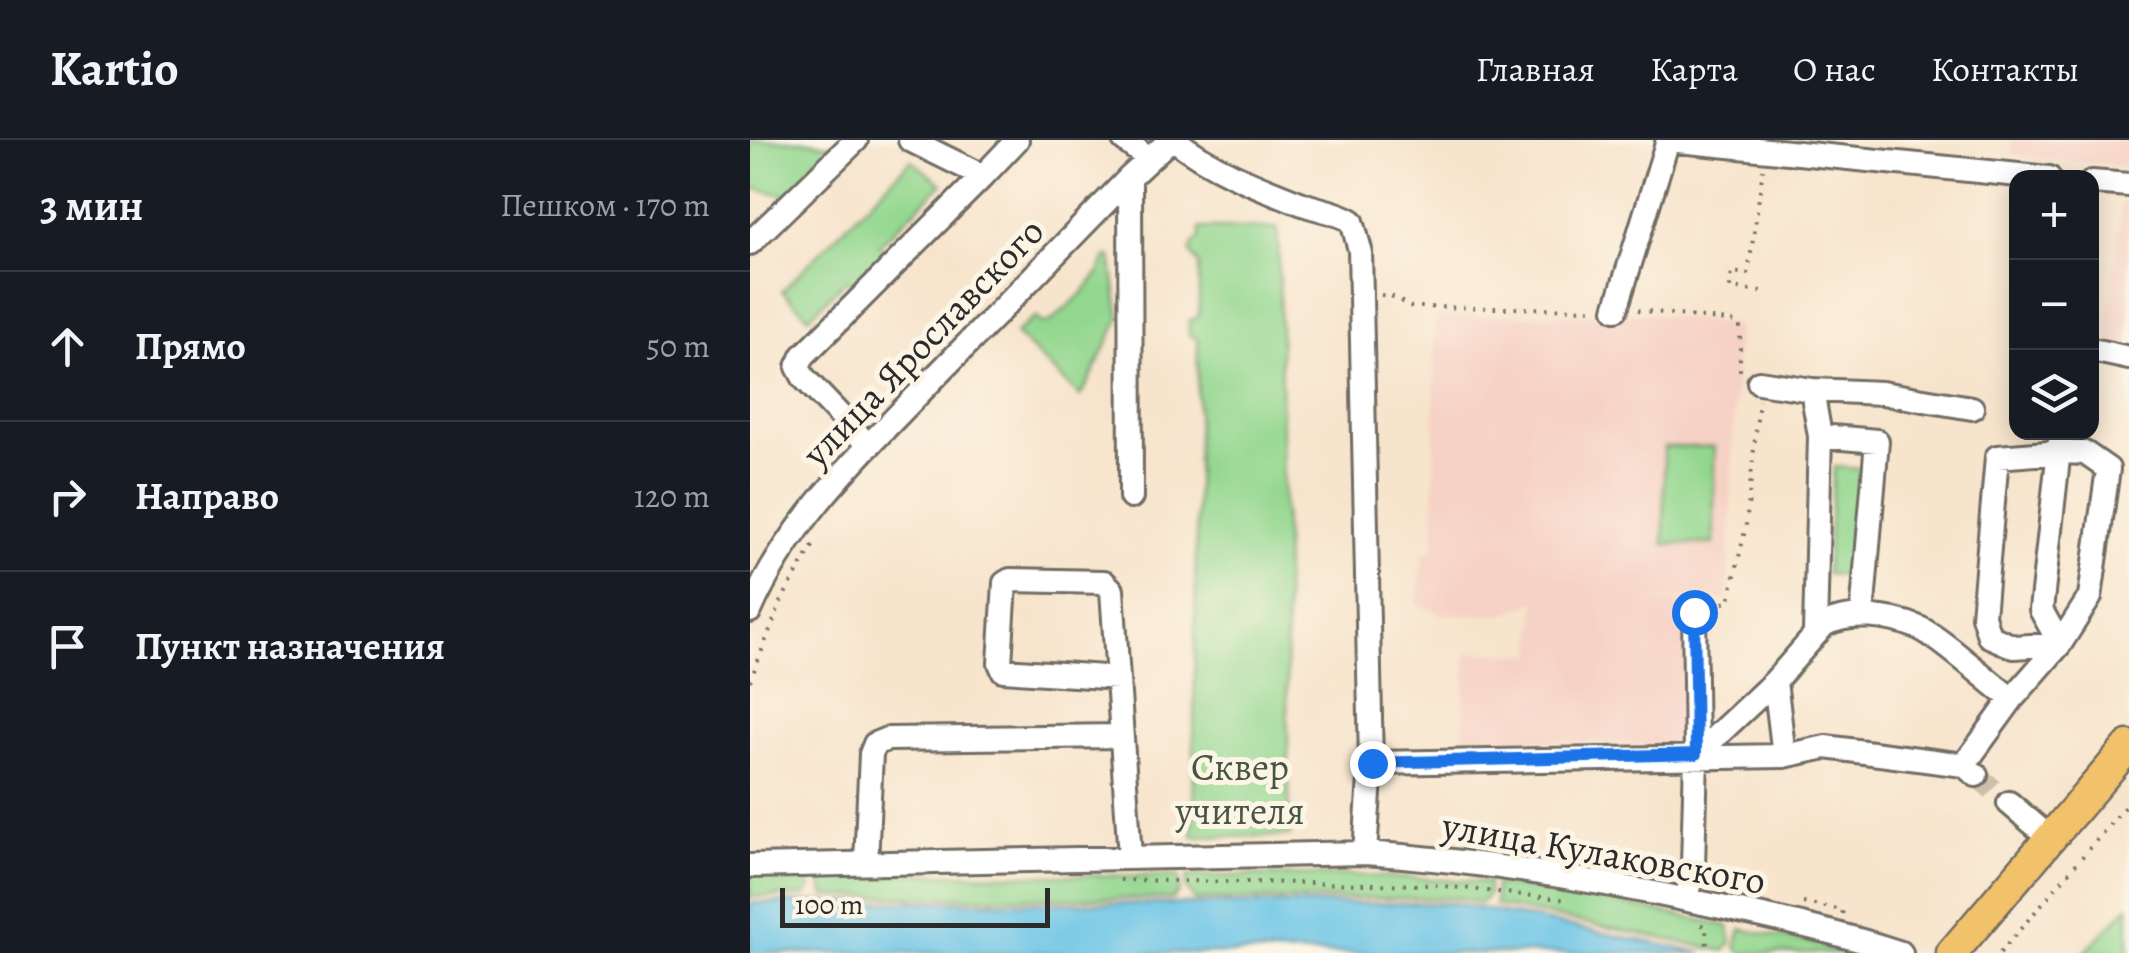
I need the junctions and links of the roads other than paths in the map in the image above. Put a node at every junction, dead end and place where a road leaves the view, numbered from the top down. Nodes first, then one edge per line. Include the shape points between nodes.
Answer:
1 (856, 140) edge
2 (910, 140) edge
3 (1017, 140) edge
4 (1124, 140) edge
5 (1173, 140) edge
6 (1668, 140) edge
7 (1741, 144) edge
8 (1797, 146) edge
9 (1149, 159) junction
10 (2009, 173) edge
11 (982, 176) junction
12 (1130, 176) junction
13 (2099, 183) edge
14 (2129, 185) edge
15 (750, 243) edge
16 (1616, 309) road end
17 (2099, 352) edge
18 (2129, 358) edge
19 (1758, 382) road end
20 (1812, 390) junction
21 (1972, 408) dead end
22 (1820, 436) junction
23 (2060, 442) edge
24 (869, 446) junction
25 (1131, 496) dead end
26 (750, 611) edge
27 (1694, 612) road end
28 (1862, 616) junction
29 (1816, 632) junction
30 (2060, 644) junction
31 (1118, 678) junction
32 (1775, 681) junction
33 (2012, 699) junction
34 (1121, 736) junction
35 (2129, 746) edge
36 (1696, 754) junction
37 (1784, 756) junction
38 (1372, 763) junction
39 (2009, 803) tunnel mouth
40 (2050, 838) junction
41 (1365, 852) junction
42 (1130, 856) junction
43 (866, 864) junction
44 (750, 866) edge
45 (1688, 911) junction
46 (1902, 953) edge
47 (1952, 953) edge

1 - 15 street
2 - 11 street
3 - 11 street
4 - 9 street
5 - 9 street, улица Ярославского
5 - 38 street via 1200,160 1352,220 1360,250
6 - 7 street
6 - 16 street
7 - 8 street
8 - 10 street
9 - 12 street, улица Ярославского
11 - 24 street via 798,366
12 - 24 street, улица Ярославского
12 - 25 street
13 - 14 street
17 - 18 street
19 - 20 street
20 - 21 street
20 - 22 street
22 - 28 street via 1877,441
22 - 29 street
23 - 30 street via 2041,610
23 - 30 street via 2108,469 2090,596
23 - 30 street via 1998,457 1982,616 1989,636 2014,647
24 - 26 street, улица Ярославского via 796,530
27 - 36 street
28 - 29 street via 1832,620
28 - 33 street via 1918,627
29 - 32 street
30 - 33 street
31 - 31 street via 1003,670 1004,583 1104,582 1115,600
31 - 34 street
32 - 36 street
32 - 37 street
33 - 37 street via 1970,770 1826,747
34 - 42 street
34 - 43 street via 875,744
35 - 40 main road
36 - 37 street
36 - 38 street
36 - 45 street
38 - 41 street
39 - 40 street
40 - 47 main road
41 - 42 street, улица Кулаковского
41 - 45 street, улица Кулаковского via 1538,870
42 - 43 street, улица Кулаковского
43 - 44 street, улица Кулаковского
45 - 46 street, улица Кулаковского via 1839,932

